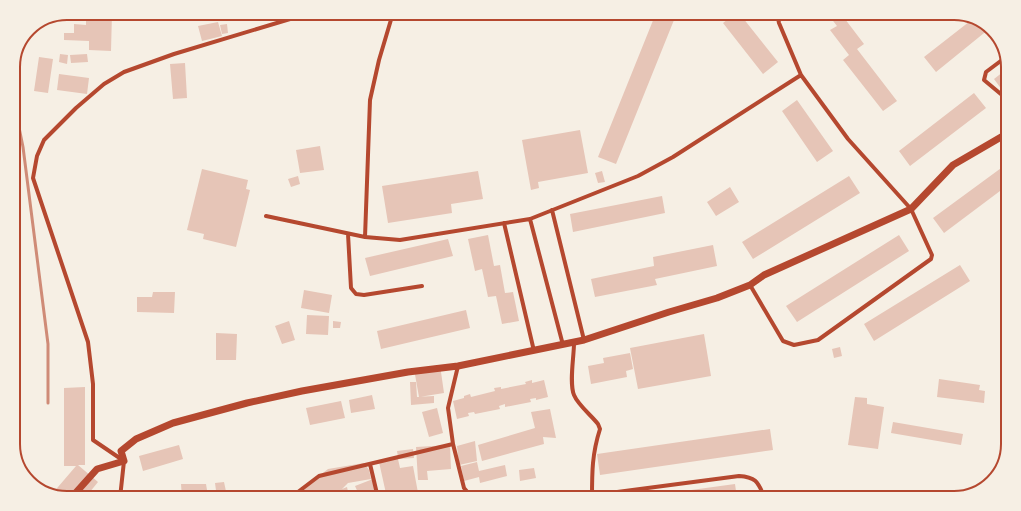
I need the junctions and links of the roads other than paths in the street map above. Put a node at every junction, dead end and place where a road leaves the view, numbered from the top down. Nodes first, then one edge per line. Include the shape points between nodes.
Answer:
1 (287, 20) edge
2 (391, 20) edge
3 (778, 20) edge
4 (1001, 61) edge
5 (801, 75) junction
6 (1001, 94) edge
7 (1001, 137) edge
8 (911, 209) junction
9 (552, 210) junction
10 (266, 216) dead end
11 (530, 219) junction
12 (504, 223) junction
13 (348, 234) junction
14 (365, 237) junction
15 (750, 285) junction
16 (422, 286) dead end
17 (584, 340) junction
18 (574, 343) junction
19 (564, 345) junction
20 (534, 351) junction
21 (458, 366) junction
22 (453, 444) junction
23 (124, 461) junction
24 (370, 464) junction
25 (77, 491) edge
26 (121, 491) edge
27 (299, 491) edge
28 (376, 491) edge
29 (467, 491) edge
30 (594, 491) edge
31 (636, 491) edge
32 (762, 491) edge

1 - 23 street via 124,72 104,84 76,108 44,140 37,156 33,178 88,342 93,384 93,440
2 - 14 street via 370,100
3 - 5 street
4 - 6 street via 986,72 984,80
5 - 8 street via 848,139
5 - 9 street via 679,153 638,176
7 - 8 street via 953,164
8 - 15 street via 764,275
8 - 15 street via 930,250 931,259 818,340 794,345 783,341
9 - 11 street
9 - 17 street
10 - 13 street
11 - 12 street
11 - 19 street
12 - 14 street via 400,240
12 - 20 street
13 - 14 street
13 - 16 street via 351,288 356,294
15 - 17 street
17 - 18 street
18 - 19 street
18 - 30 street via 570,381 574,396 600,429 592,463
19 - 20 street
20 - 21 street
21 - 22 street via 448,408
21 - 23 street via 302,391 173,423 136,439 121,451
22 - 24 street
22 - 29 street
23 - 25 street via 97,469
23 - 26 street
24 - 27 street via 319,476
24 - 28 street
31 - 32 street via 739,476 753,478

